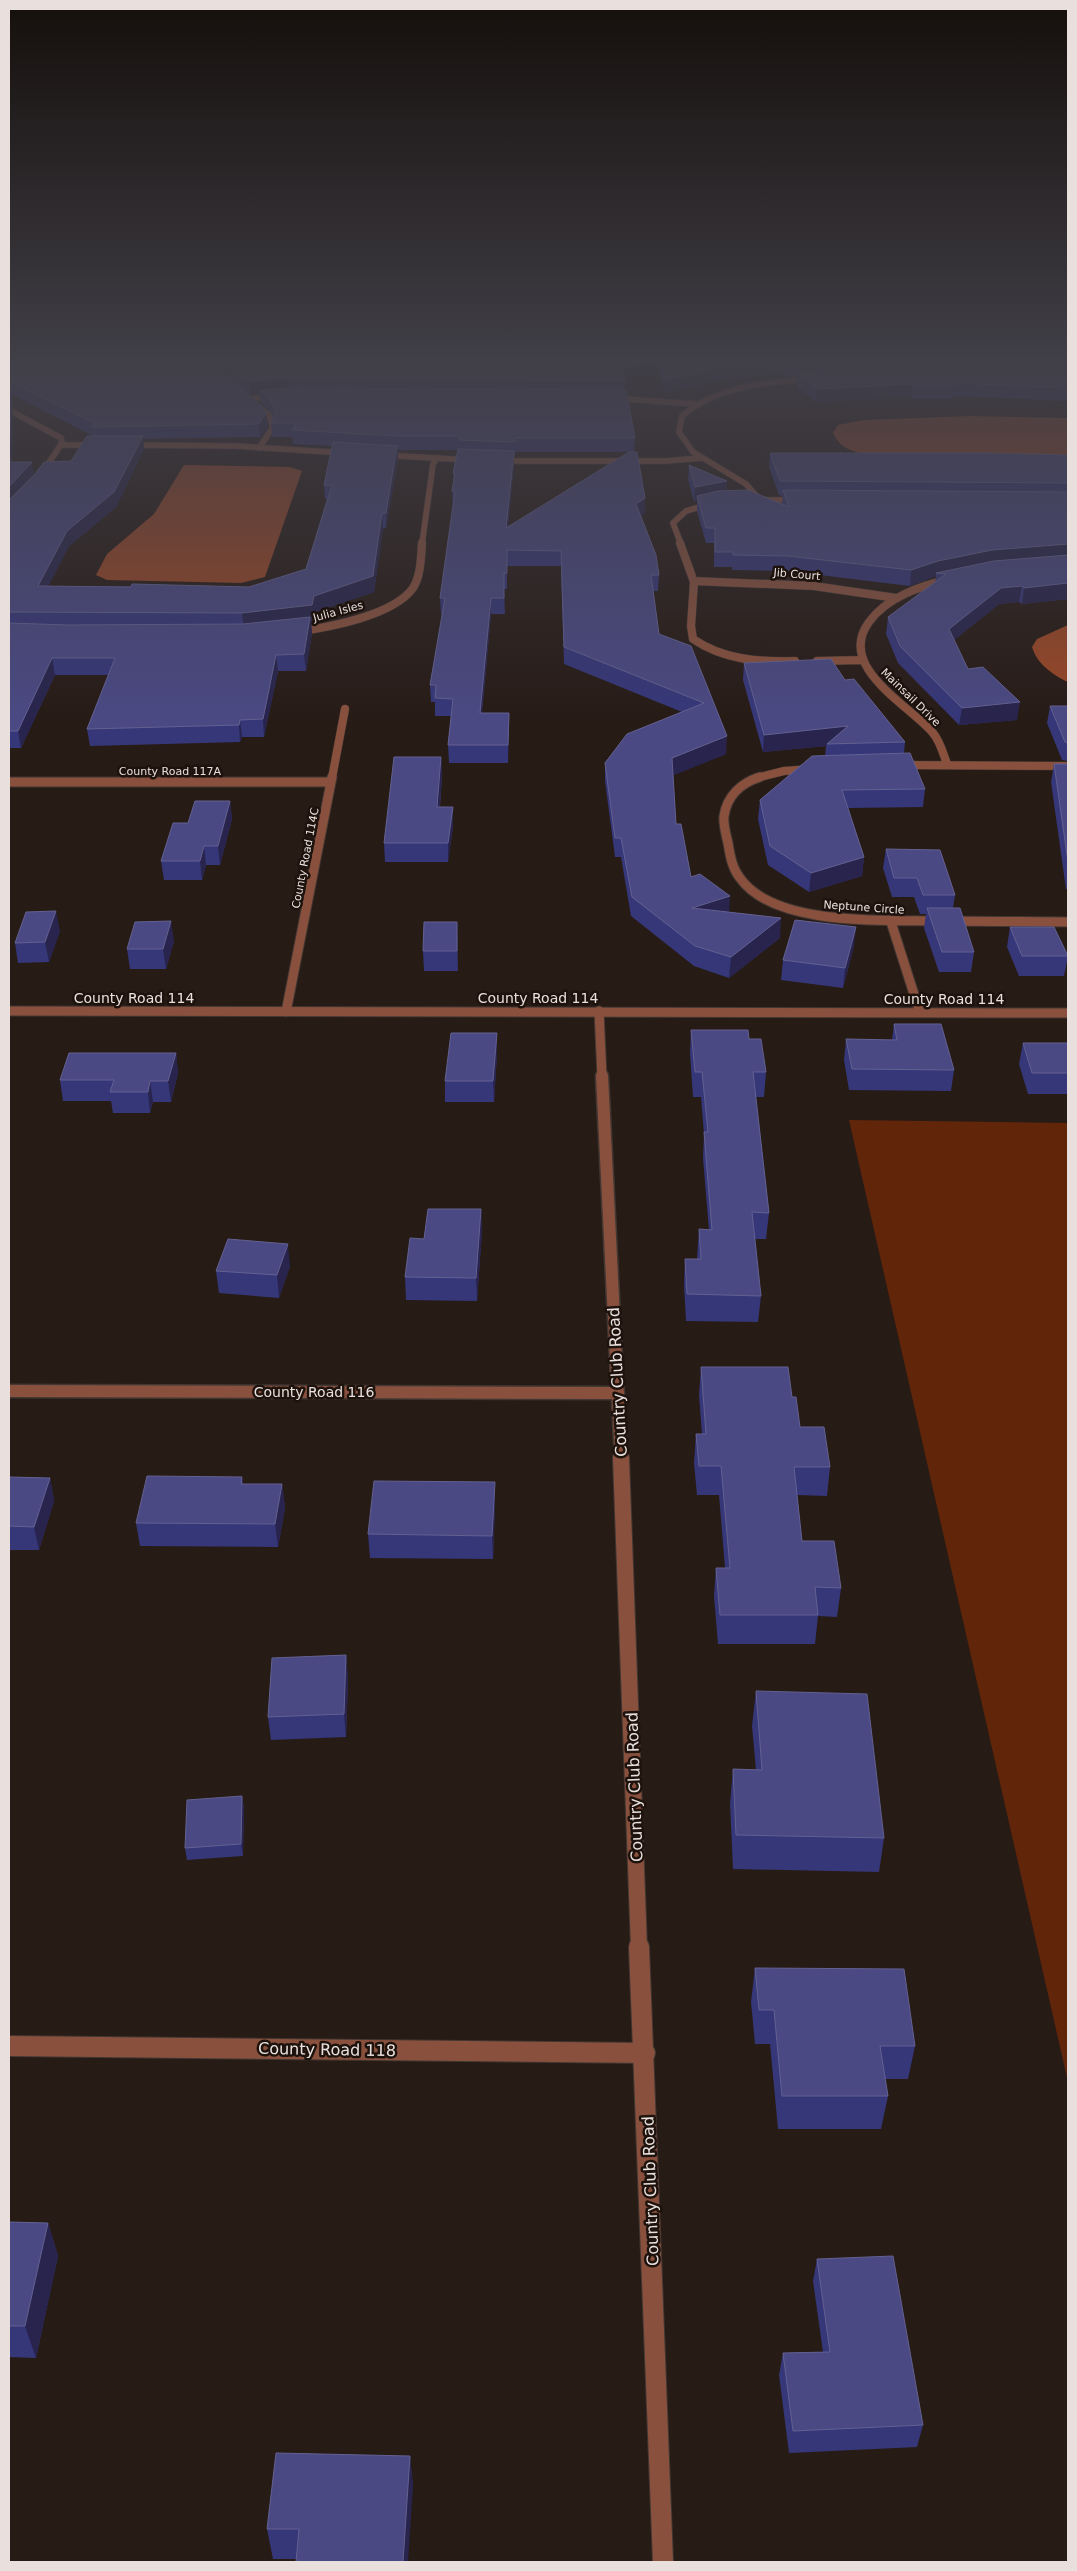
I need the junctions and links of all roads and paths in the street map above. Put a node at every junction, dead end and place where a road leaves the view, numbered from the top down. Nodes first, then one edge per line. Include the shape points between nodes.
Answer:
1 (37, 480) edge
2 (431, 480) edge
3 (742, 480) edge
4 (34, 485) edge
5 (740, 500) edge
6 (760, 500) junction
7 (809, 500) edge
8 (722, 501) edge
9 (959, 577) edge
10 (694, 581) junction
11 (896, 598) junction
12 (283, 634) edge
13 (862, 660) junction
14 (803, 661) edge
15 (813, 661) edge
16 (345, 709) dead end
17 (947, 764) junction
18 (890, 765) edge
19 (1068, 766) edge
20 (818, 768) edge
21 (9, 782) edge
22 (331, 782) junction
23 (891, 922) junction
24 (1068, 922) edge
25 (9, 1011) edge
26 (599, 1011) junction
27 (286, 1012) junction
28 (920, 1013) junction
29 (1068, 1013) edge
30 (9, 1391) edge
31 (618, 1393) junction
32 (9, 2046) edge
33 (645, 2053) junction
34 (663, 2562) edge

1 - 4 street
2 - 12 street, Julia Isles via 414,588 399,601 374,612 312,630
3 - 6 street
5 - 6 street
6 - 7 street
8 - 10 street via 686,511 673,523
9 - 11 street
10 - 11 street, Jib Court via 814,586
10 - 14 street via 690,629 693,639 702,646 744,660
11 - 13 street via 864,628 860,639
13 - 15 street
13 - 17 street, Mainsail Drive via 873,677 934,734
16 - 22 street, County Road 114C
17 - 18 street
17 - 19 street
20 - 23 street, Neptune Circle via 770,773 735,790 724,818 731,862 737,876 765,899 788,908 823,917
21 - 22 street, County Road 117A
22 - 27 street, County Road 114C
23 - 24 street, Neptune Circle
23 - 28 street
25 - 27 street, County Road 114
26 - 27 street, County Road 114
26 - 28 street, County Road 114
26 - 31 street, Country Club Road
28 - 29 street, County Road 114
30 - 31 street, County Road 116
31 - 33 street, Country Club Road
32 - 33 street, County Road 118
33 - 34 street, Country Club Road

